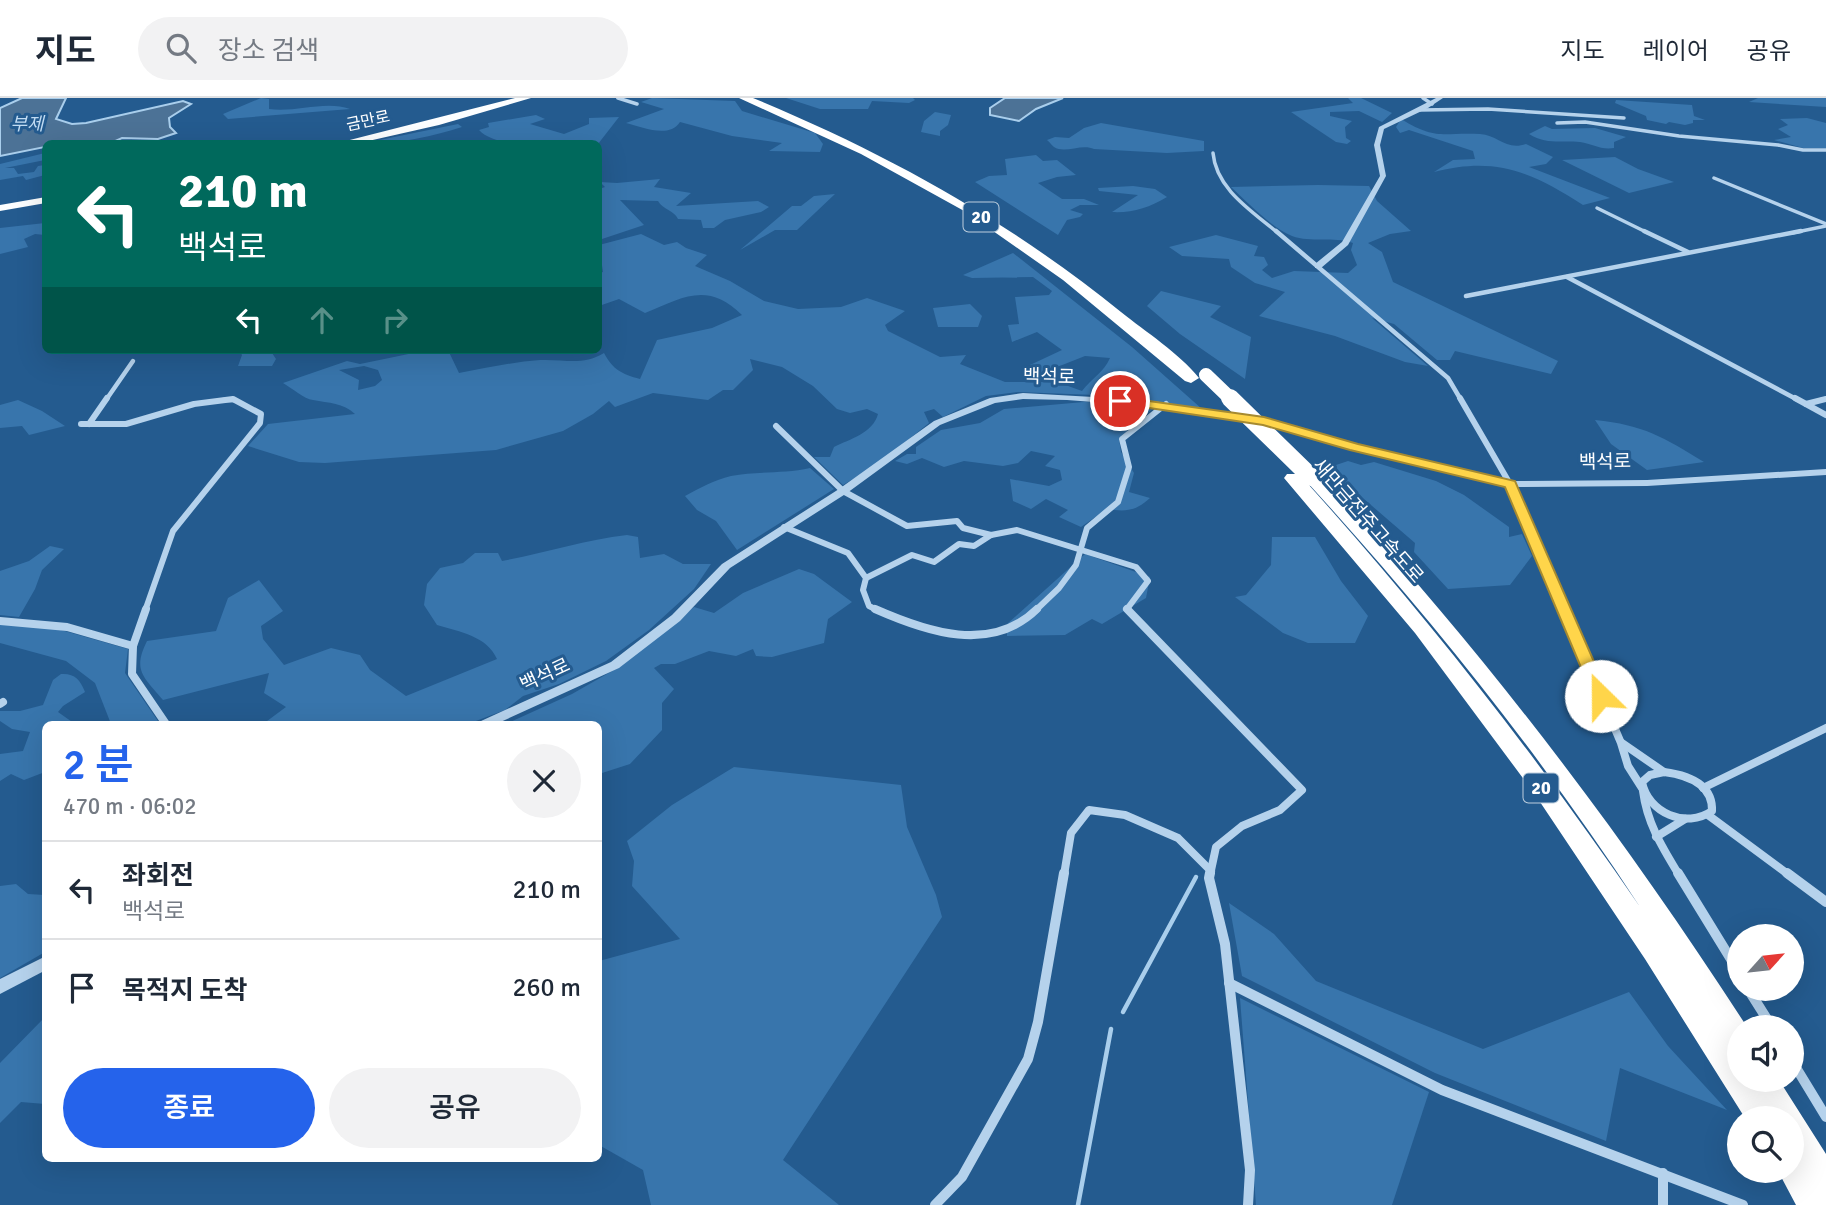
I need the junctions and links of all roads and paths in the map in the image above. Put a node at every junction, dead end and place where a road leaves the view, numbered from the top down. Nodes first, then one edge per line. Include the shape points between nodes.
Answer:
1 (526, 98) edge
2 (538, 98) edge
3 (618, 98) edge
4 (744, 98) edge
5 (760, 98) edge
6 (1423, 98) edge
7 (1440, 98) edge
8 (637, 104) dead end
9 (1432, 104) junction
10 (1420, 110) junction
11 (1567, 116) junction
12 (1624, 118) dead end
13 (1569, 122) junction
14 (1557, 123) dead end
15 (357, 140) edge
16 (372, 140) edge
17 (1826, 150) edge
18 (1213, 153) dead end
19 (1714, 178) dead end
20 (42, 199) edge
21 (0, 206) edge
22 (1597, 208) dead end
23 (1826, 225) edge
24 (1689, 252) junction
25 (1318, 266) junction
26 (1566, 277) junction
27 (1466, 296) dead end
28 (133, 361) dead end
29 (1199, 377) junction
30 (1826, 399) edge
31 (1805, 404) junction
32 (1165, 405) junction
33 (1826, 415) edge
34 (776, 426) dead end
35 (1826, 472) edge
36 (1302, 477) junction
37 (1510, 484) junction
38 (843, 491) junction
39 (784, 527) junction
40 (991, 535) junction
41 (1079, 549) junction
42 (866, 578) junction
43 (0, 621) edge
44 (133, 646) junction
45 (164, 721) edge
46 (493, 721) edge
47 (1826, 728) edge
48 (1621, 743) junction
49 (1664, 772) junction
50 (1703, 788) junction
51 (1642, 789) junction
52 (1709, 815) junction
53 (1686, 819) junction
54 (1656, 837) junction
55 (1210, 871) junction
56 (1826, 902) edge
57 (1727, 953) edge
58 (42, 964) edge
59 (1230, 983) junction
60 (0, 987) edge
61 (1727, 1021) edge
62 (1804, 1080) edge
63 (1754, 1106) edge
64 (1826, 1117) edge
65 (1804, 1166) edge
66 (1663, 1173) junction
67 (1810, 1186) edge
68 (935, 1205) edge
69 (1248, 1205) edge
70 (1663, 1205) edge
71 (1744, 1205) edge

1 - 15 highway, 금만로
2 - 16 highway, 금만로
3 - 8 street
4 - 29 highway, 새만금전주고속도로 / 20 via 860,148 936,189 1005,232
5 - 29 highway, 새만금전주고속도로 / 20 via 870,146 1020,231 1126,308
6 - 9 street
7 - 9 street
9 - 10 street
10 - 11 street via 1488,109
10 - 25 street via 1381,128 1377,145 1383,176 1345,243
11 - 12 street
11 - 13 street
13 - 14 street
13 - 17 street
18 - 25 street via 1214,166 1227,189
19 - 23 street
20 - 21 highway
22 - 24 street
23 - 24 street
24 - 26 street
25 - 37 street via 1448,378
26 - 27 street
26 - 31 street
28 - 44 street via 85,424 126,425 194,404 233,399 261,414 260,423 173,531
29 - 36 highway, 새만금전주고속도로 / 20
30 - 31 street
31 - 33 street
32 - 37 street, 백석로 via 1264,421
32 - 38 street, 백석로 via 1045,396 993,400 937,423
32 - 41 street via 1122,439 1129,467 1118,502 1087,528
34 - 38 street
35 - 37 street, 백석로 via 1647,483
36 - 61 highway, 새만금전주고속도로 / 20 via 1374,543 1507,706 1624,864
36 - 63 highway, 새만금전주고속도로 / 20 via 1504,735 1597,865
37 - 48 street
38 - 39 street, 백석로
38 - 40 street via 907,526 957,522
39 - 42 street via 848,553
39 - 46 street, 백석로 via 726,566 676,618 615,665
40 - 41 street via 1017,530
40 - 42 street via 974,546 959,544 934,562 912,555
41 - 42 street via 1076,565 1033,613 1007,629 972,636 934,632 869,606 863,590
41 - 55 street via 1144,573 1147,581 1127,609 1301,790 1280,810 1242,826 1216,847
43 - 44 street via 67,627
44 - 45 street via 132,674
47 - 50 street
48 - 49 street
48 - 51 street
49 - 50 street via 1689,778
49 - 51 street via 1645,778
50 - 52 street via 1713,806
51 - 53 street via 1659,809
51 - 54 street
52 - 53 street
52 - 56 street
53 - 54 street
54 - 57 street
55 - 59 street
55 - 68 street via 1178,838 1125,815 1089,810 1071,833 1028,1059 962,1177
58 - 60 street
59 - 66 street via 1442,1090
59 - 69 street via 1250,1170
62 - 64 street
65 - 67 highway
66 - 70 street
66 - 71 street

